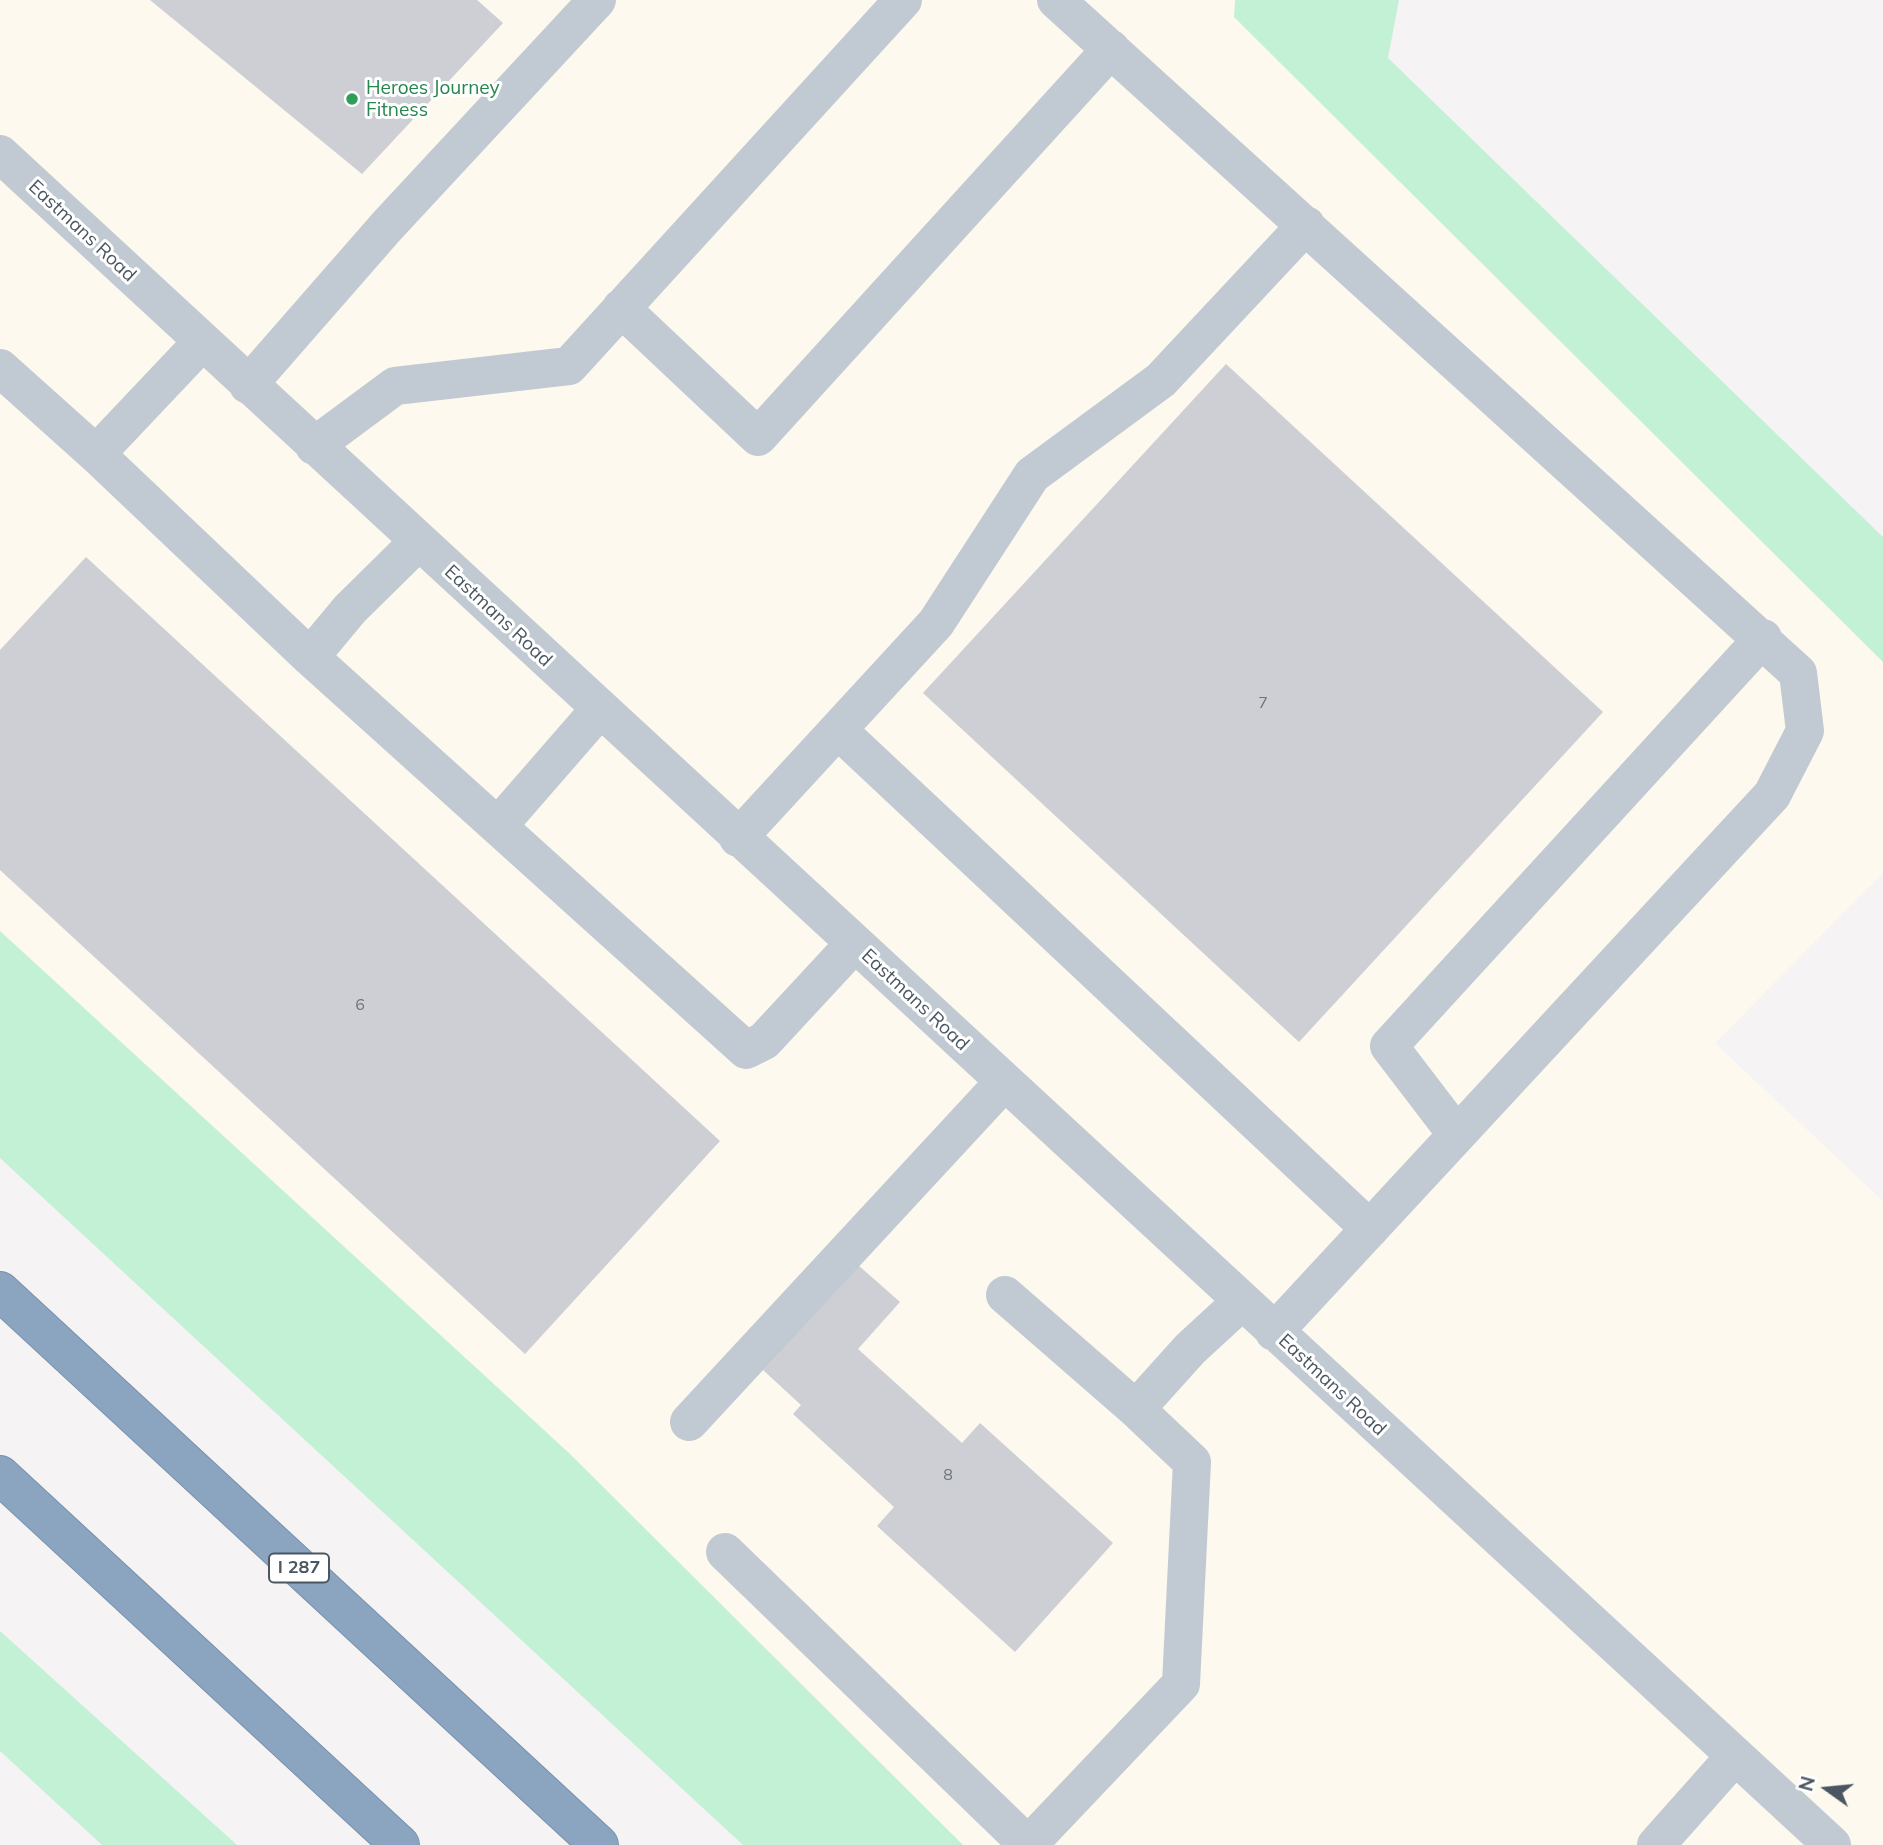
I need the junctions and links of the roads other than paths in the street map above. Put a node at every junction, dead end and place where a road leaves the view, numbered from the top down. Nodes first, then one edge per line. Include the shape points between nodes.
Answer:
1 (597, 0) edge
2 (903, 0) edge
3 (1056, 0) edge
4 (1111, 49) junction
5 (0, 154) edge
6 (1306, 225) junction
7 (621, 308) junction
8 (202, 342) junction
9 (0, 368) edge
10 (247, 385) junction
11 (314, 446) junction
12 (96, 454) junction
13 (418, 542) junction
14 (1763, 638) junction
15 (310, 657) junction
16 (599, 710) junction
17 (838, 730) junction
18 (498, 827) junction
19 (738, 838) junction
20 (854, 944) junction
21 (1004, 1082) junction
22 (1457, 1135) junction
23 (1370, 1229) junction
24 (0, 1291) edge
25 (1005, 1295) dead end
26 (1241, 1302) junction
27 (1274, 1332) junction
28 (1136, 1409) junction
29 (689, 1422) dead end
30 (0, 1475) edge
31 (725, 1552) dead end
32 (1735, 1756) junction
33 (401, 1845) edge
34 (599, 1845) edge
35 (1028, 1845) edge
36 (1656, 1845) edge
37 (1832, 1845) edge

1 - 10 street
2 - 7 street
3 - 4 street
4 - 6 street
4 - 7 street via 758,438
5 - 8 street, Eastmans Road
6 - 14 street
6 - 17 street via 1161,380 1032,475 936,623
7 - 11 street via 569,366 395,386
8 - 10 street, Eastmans Road
8 - 12 street
9 - 12 street
10 - 11 street, Eastmans Road
11 - 13 street, Eastmans Road
12 - 15 street
13 - 15 street via 350,609
13 - 16 street, Eastmans Road
14 - 22 street via 1798,673 1805,731 1772,795
14 - 22 street via 1389,1046
15 - 18 street
16 - 18 street
16 - 19 street, Eastmans Road
17 - 19 street
17 - 23 street
18 - 20 street via 746,1050 764,1041
19 - 20 street, Eastmans Road
20 - 21 street, Eastmans Road
21 - 26 street, Eastmans Road
21 - 29 street
22 - 23 street
23 - 27 street
24 - 34 highway, I 287
25 - 28 street
26 - 27 street, Eastmans Road
26 - 28 street via 1189,1349
27 - 32 street, Eastmans Road
28 - 35 street via 1192,1462 1181,1684
30 - 33 highway
31 - 35 street
32 - 36 street
32 - 37 street, Eastmans Road

